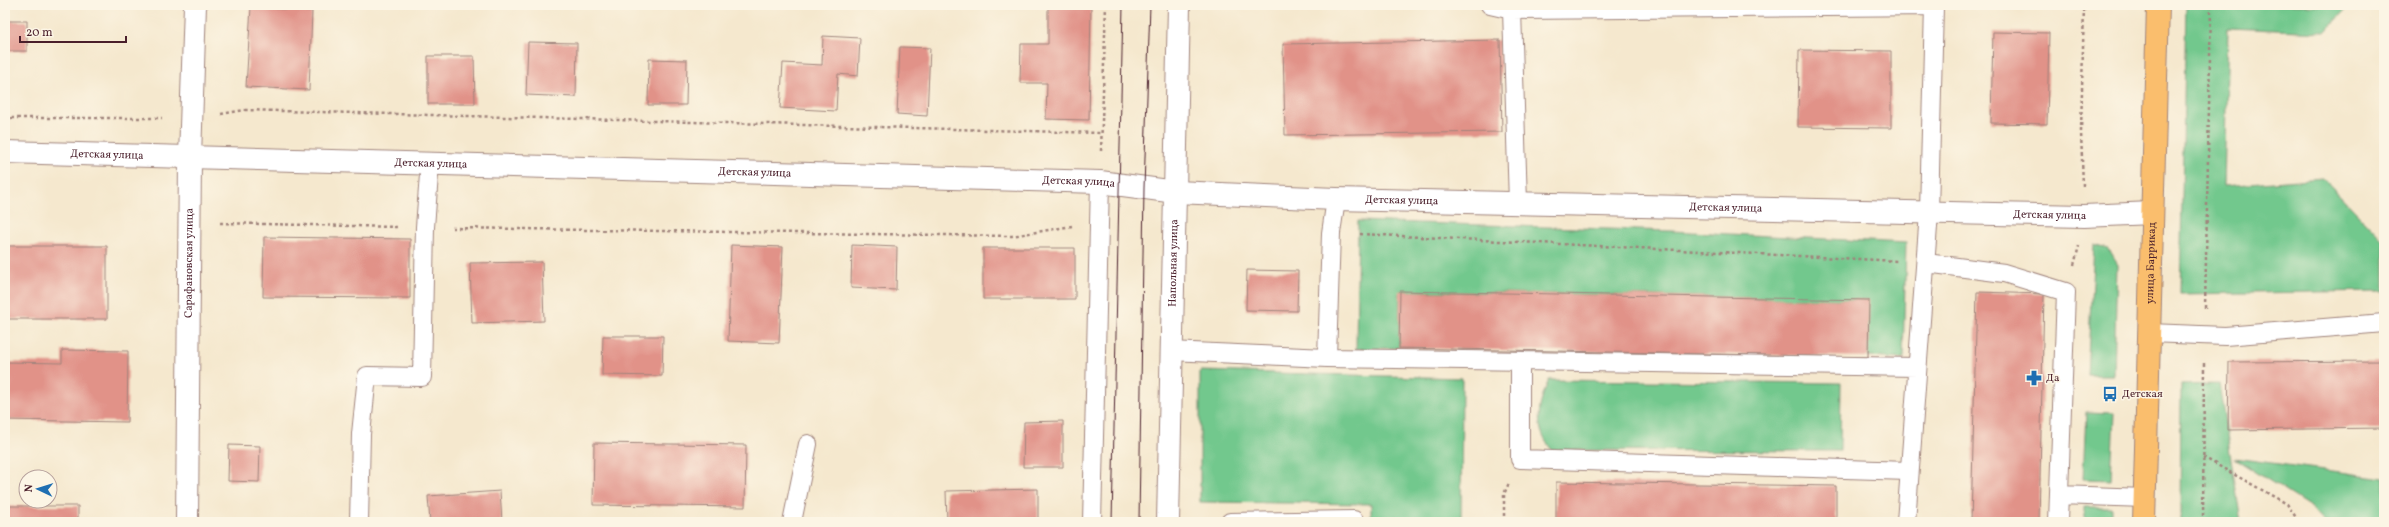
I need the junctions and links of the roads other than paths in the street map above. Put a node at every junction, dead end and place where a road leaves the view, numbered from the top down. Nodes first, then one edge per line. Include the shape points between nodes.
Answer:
1 (195, 5) edge
2 (1179, 5) edge
3 (1490, 5) edge
4 (2158, 5) edge
5 (1934, 6) edge
6 (1512, 10) junction
7 (5, 152) edge
8 (190, 158) junction
9 (430, 162) junction
10 (1100, 182) junction
11 (1176, 192) junction
12 (1336, 200) junction
13 (1518, 204) junction
14 (1929, 213) junction
15 (2152, 213) junction
16 (1926, 263) junction
17 (2384, 323) edge
18 (2149, 333) junction
19 (1170, 351) junction
20 (1327, 358) junction
21 (1520, 361) junction
22 (1917, 367) junction
23 (808, 444) dead end
24 (1909, 471) junction
25 (2059, 495) junction
26 (2145, 498) junction
27 (186, 522) edge
28 (359, 522) edge
29 (792, 522) edge
30 (1092, 522) edge
31 (1168, 522) edge
32 (1230, 522) edge
33 (1354, 522) edge
34 (1906, 522) edge
35 (2058, 522) edge
36 (2144, 522) edge

1 - 8 street, Сарафановская улица
2 - 11 street, Напольная улица
3 - 6 lane
4 - 15 main road, улица Баррикад
5 - 6 lane
5 - 14 lane
6 - 13 lane
7 - 8 street, Детская улица
8 - 9 street, Детская улица
8 - 27 street, Сарафановская улица
9 - 10 street, Детская улица
9 - 28 lane via 425,227 422,377 367,376 361,434
10 - 11 street, Детская улица
10 - 30 lane
11 - 12 street, Детская улица
11 - 19 street, Напольная улица
12 - 13 street, Детская улица
12 - 20 lane via 1331,233
13 - 14 street, Детская улица
14 - 15 street, Детская улица via 2084,216
14 - 16 lane
15 - 18 main road, улица Баррикад
16 - 22 lane
16 - 25 lane via 2004,273 2066,292
17 - 18 lane via 2226,336
18 - 26 main road, улица Баррикад
19 - 20 lane
19 - 31 street, Напольная улица
20 - 21 lane
21 - 22 lane
21 - 24 lane via 1520,459
22 - 24 lane
23 - 29 lane
24 - 34 lane
25 - 26 lane
25 - 35 lane
26 - 36 main road, улица Баррикад
32 - 33 lane

